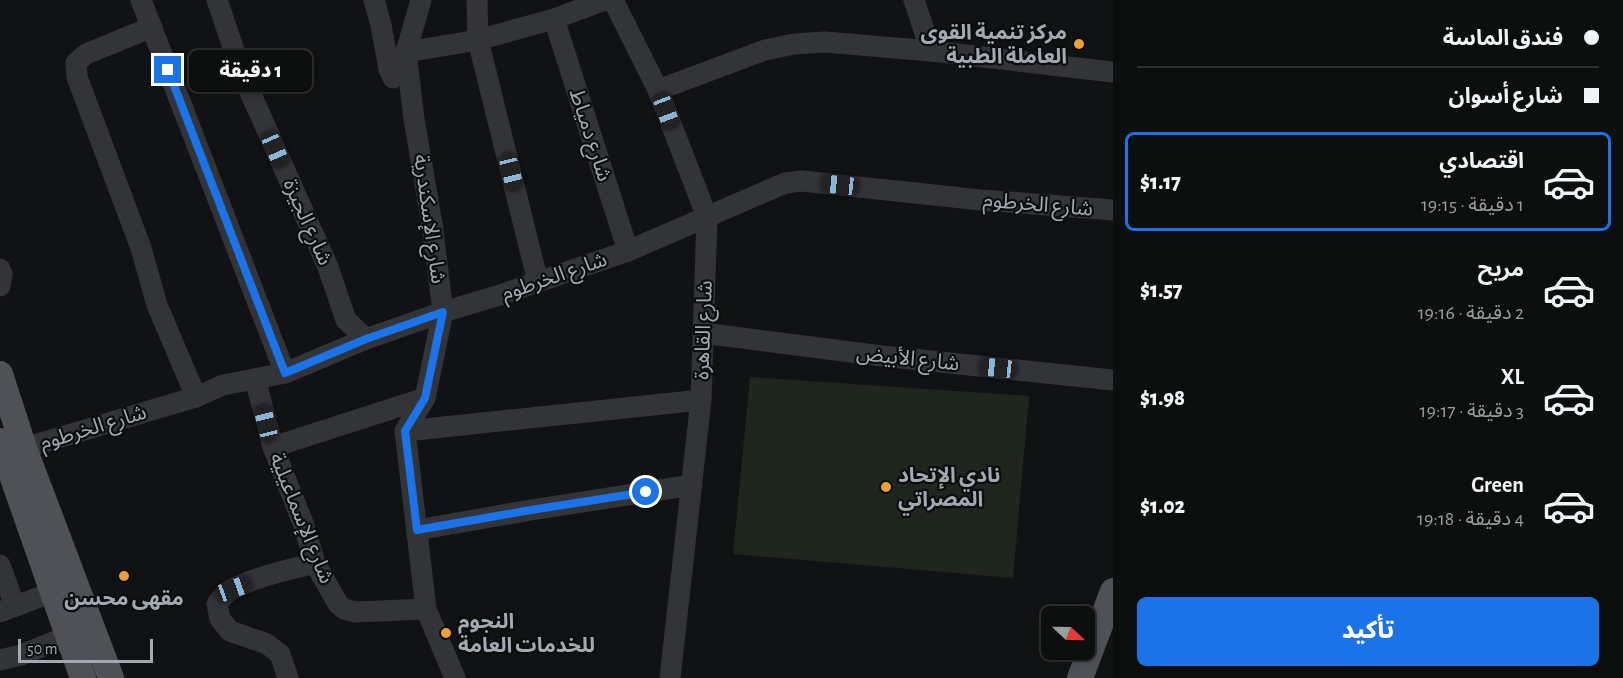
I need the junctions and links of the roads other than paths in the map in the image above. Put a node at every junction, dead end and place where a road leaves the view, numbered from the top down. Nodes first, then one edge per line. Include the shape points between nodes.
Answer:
1 (141, 0) edge
2 (217, 0) edge
3 (374, 0) edge
4 (421, 0) edge
5 (477, 0) edge
6 (605, 0) edge
7 (613, 0) edge
8 (914, 0) edge
9 (554, 20) junction
10 (152, 27) junction
11 (478, 40) junction
12 (931, 51) junction
13 (406, 52) junction
14 (389, 69) junction
15 (1113, 72) edge
16 (658, 90) junction
17 (414, 119) junction
18 (1113, 210) edge
19 (707, 217) junction
20 (627, 251) junction
21 (0, 269) edge
22 (538, 282) junction
23 (0, 286) edge
24 (443, 312) junction
25 (703, 333) junction
26 (366, 339) junction
27 (285, 373) junction
28 (0, 374) edge
29 (255, 379) junction
30 (1113, 380) edge
31 (196, 397) junction
32 (425, 398) junction
33 (701, 400) junction
34 (405, 431) junction
35 (9, 447) edge
36 (273, 447) junction
37 (692, 485) junction
38 (417, 530) junction
39 (315, 563) junction
40 (0, 565) edge
41 (53, 592) junction
42 (1112, 599) edge
43 (8, 609) edge
44 (426, 609) junction
45 (1106, 631) edge
46 (68, 636) junction
47 (0, 660) edge
48 (83, 678) edge
49 (111, 678) edge
50 (288, 678) edge
51 (455, 678) edge
52 (670, 678) edge
53 (1080, 678) edge

1 - 10 street
2 - 26 street, شارع الجيزة via 242,74 328,267 346,320
3 - 14 street
4 - 13 street, شارع الإسكندرية
5 - 11 street
6 - 9 street
7 - 16 street, شارع القاهرة
8 - 12 street
9 - 11 street
9 - 20 street, شارع دمياط
10 - 27 street
10 - 31 street via 86,54 76,63 77,77 141,248 157,305
11 - 13 street
11 - 22 street
12 - 15 street
12 - 16 street via 825,42 794,44 765,50
13 - 14 street
13 - 17 street, شارع الإسكندرية
14 - 17 street
16 - 19 street, شارع القاهرة
17 - 24 street, شارع الإسكندرية
18 - 19 street, شارع الخرطوم via 802,181 785,183
19 - 20 street, شارع الخرطوم
19 - 25 street, شارع القاهرة
20 - 22 street, شارع الخرطوم
21 - 23 street
22 - 24 street, شارع الخرطوم
24 - 26 street, شارع الخرطوم
24 - 32 street, شارع الإسكندرية
25 - 30 street, شارع الأبيض
25 - 33 street, شارع القاهرة
26 - 27 street, شارع الخرطوم
27 - 29 street, شارع الخرطوم
28 - 35 main road
29 - 31 street, شارع الخرطوم via 223,385
29 - 36 street, شارع الإسماعيلية
31 - 35 street, شارع الخرطوم
32 - 34 street, شارع الإسكندرية
32 - 36 street
33 - 34 street
33 - 37 street, شارع القاهرة
34 - 38 street
35 - 41 main road
35 - 49 main road
36 - 39 street, شارع الإسماعيلية
37 - 38 street
37 - 52 street, شارع القاهرة
38 - 44 street
39 - 44 street, شارع الإسماعيلية via 344,609
39 - 50 street via 233,589 217,604 220,619 230,631 267,644 280,654
40 - 43 street
41 - 43 street
41 - 46 main road
42 - 45 main road
44 - 51 street
45 - 53 main road
46 - 47 street
46 - 48 main road

